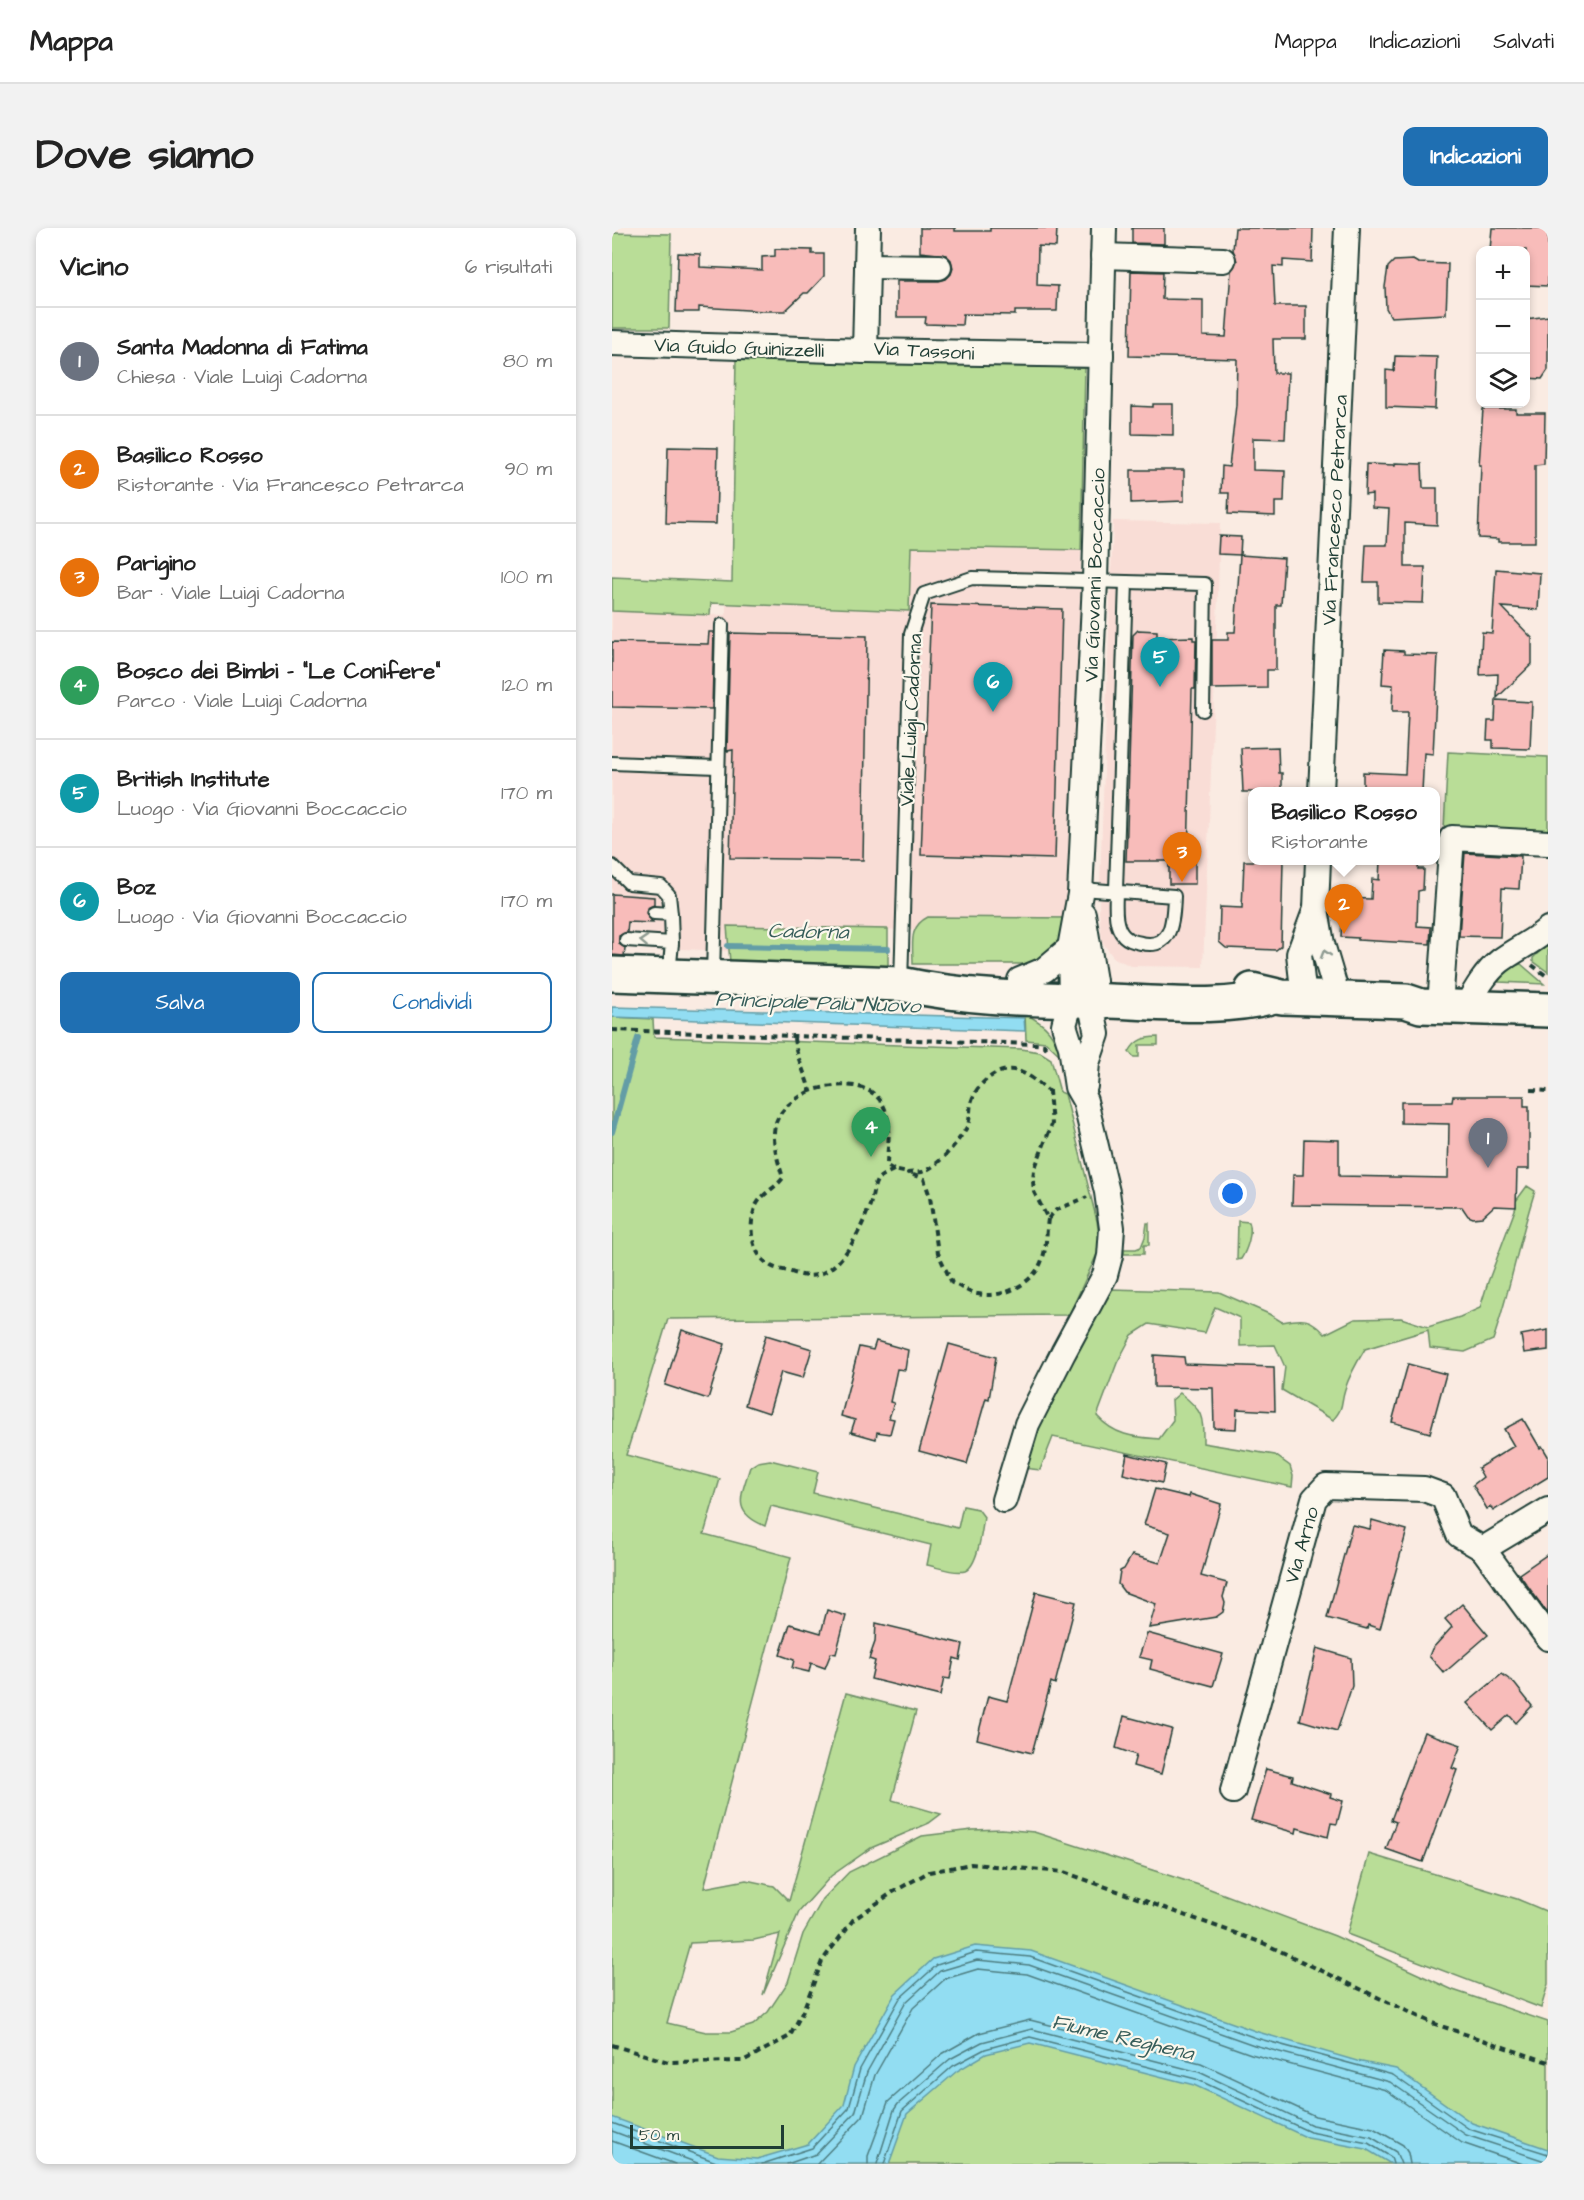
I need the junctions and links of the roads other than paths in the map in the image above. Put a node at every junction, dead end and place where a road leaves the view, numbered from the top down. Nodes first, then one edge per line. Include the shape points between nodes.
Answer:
1 (868, 228) edge
2 (1104, 228) edge
3 (1347, 228) edge
4 (1103, 256) junction
5 (1223, 260) dead end
6 (867, 266) junction
7 (939, 267) dead end
8 (612, 343) edge
9 (865, 351) junction
10 (1101, 355) junction
11 (1095, 581) junction
12 (1126, 582) junction
13 (722, 625) dead end
14 (1203, 711) dead end
15 (612, 764) edge
16 (717, 767) junction
17 (1321, 787) edge
18 (1548, 843) edge
19 (1318, 865) edge
20 (612, 867) edge
21 (612, 882) edge
22 (629, 883) junction
23 (1116, 890) junction
24 (1081, 891) junction
25 (1316, 909) junction
26 (654, 913) dead end
27 (671, 914) junction
28 (1548, 929) edge
29 (626, 940) dead end
30 (672, 943) junction
31 (612, 974) edge
32 (669, 976) junction
33 (713, 977) junction
34 (901, 984) junction
35 (1023, 989) junction
36 (1079, 989) junction
37 (1548, 990) edge
38 (992, 997) junction
39 (1287, 997) junction
40 (1461, 997) junction
41 (1338, 998) junction
42 (1154, 1003) junction
43 (1548, 1010) edge
44 (1096, 1034) junction
45 (1074, 1091) junction
46 (1004, 1500) dead end
47 (1548, 1510) edge
48 (1483, 1549) junction
49 (1548, 1638) edge
50 (1233, 1791) dead end

1 - 6 street, Via Tassoni
2 - 4 street, Via Giovanni Boccaccio
3 - 17 street, Via Francesco Petrarca
4 - 5 street
4 - 10 street, Via Giovanni Boccaccio
6 - 7 street
6 - 9 street, Via Tassoni
8 - 9 street, Via Guido Guinizzelli
9 - 10 street, Via Tassoni
10 - 11 street, Via Giovanni Boccaccio
11 - 12 lane
11 - 24 street, Via Giovanni Boccaccio
11 - 34 lane, Viale Luigi Cadorna via 972,578 924,594 911,634
12 - 14 lane via 1205,584
12 - 23 lane
13 - 16 lane
15 - 16 lane
16 - 33 lane
18 - 40 street via 1452,838
19 - 25 street
20 - 22 lane
21 - 22 lane
22 - 27 lane via 661,886 669,895
23 - 23 lane via 1118,925 1124,936 1148,945 1169,934 1174,896
23 - 24 lane
24 - 36 street, Via Giovanni Boccaccio
24 - 36 street, Via Giovanni Boccaccio via 1085,936
25 - 39 street
41 -> 25 street
26 - 27 lane
27 - 30 lane
28 - 40 street via 1500,961
30 -> 29 lane
30 - 32 lane
31 - 32 main road
32 - 33 main road
33 - 34 main road
34 - 35 main road via 927,979
34 - 38 main road
35 - 36 main road
35 - 36 street
35 - 38 main road
36 - 38 street via 1003,989
36 - 39 main road via 1208,982
36 - 42 main road
36 - 44 street via 1092,1010
36 - 45 street via 1071,1047
37 - 40 main road
39 - 41 main road
39 - 42 main road via 1249,1003
40 - 41 main road via 1421,1006 1406,1001
40 - 43 main road
42 - 44 street via 1124,1012
44 - 45 street
45 - 46 street via 1107,1192 1112,1228 1108,1266 1027,1424
47 - 48 street
48 - 49 street, Via Arno
48 - 50 street, Via Arno via 1460,1535 1443,1496 1424,1489 1326,1486 1319,1492

